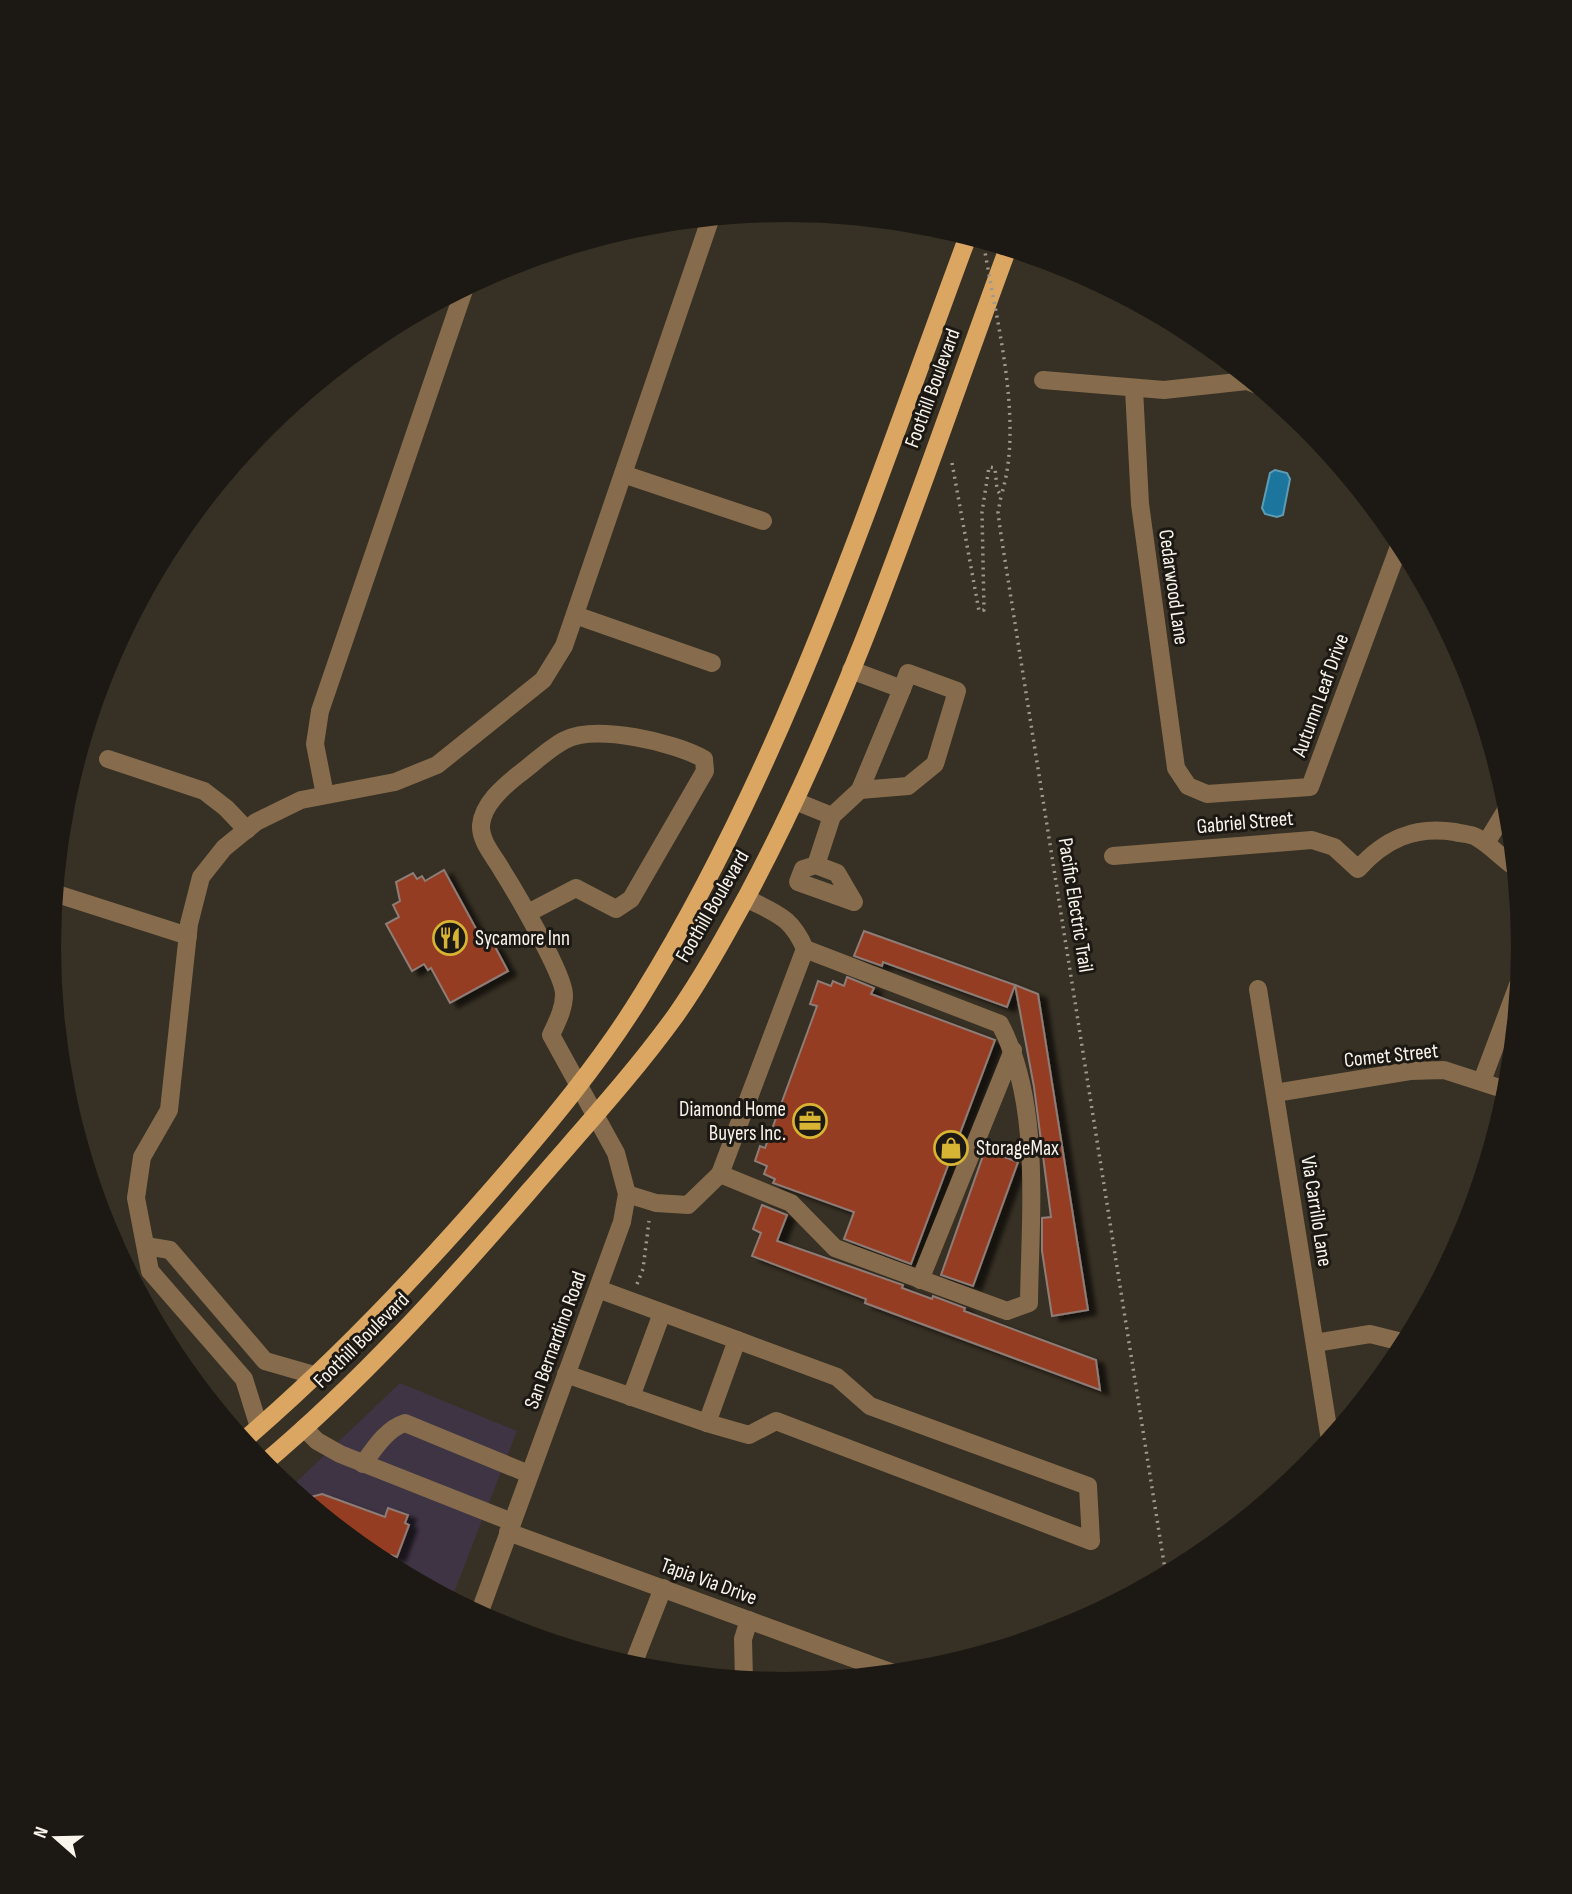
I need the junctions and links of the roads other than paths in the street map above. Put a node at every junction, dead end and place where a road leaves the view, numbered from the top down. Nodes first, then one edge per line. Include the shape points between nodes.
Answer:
1 (708, 227) edge
2 (965, 245) edge
3 (1005, 257) edge
4 (461, 299) edge
5 (1042, 380) dead end
6 (1239, 382) edge
7 (1134, 389) junction
8 (623, 474) junction
9 (763, 521) dead end
10 (1396, 555) edge
11 (575, 615) junction
12 (712, 663) dead end
13 (851, 670) junction
14 (902, 689) junction
15 (108, 760) dead end
16 (1188, 786) joint
17 (860, 790) junction
18 (325, 795) junction
19 (795, 801) junction
20 (832, 816) junction
21 (1500, 821) edge
22 (247, 830) junction
23 (1486, 843) junction
24 (1113, 856) dead end
25 (1506, 859) edge
26 (816, 865) dead end
27 (63, 897) edge
28 (746, 898) junction
29 (528, 913) junction
30 (188, 936) junction
31 (805, 949) junction
32 (1258, 989) dead end
33 (1507, 1013) edge
34 (1013, 1049) junction
35 (1482, 1081) junction
36 (579, 1083) junction
37 (1497, 1087) edge
38 (1275, 1093) junction
39 (596, 1114) junction
40 (720, 1174) junction
41 (627, 1194) junction
42 (146, 1246) junction
43 (189, 1271) junction
44 (920, 1280) junction
45 (597, 1289) junction
46 (167, 1291) junction
47 (662, 1313) junction
48 (737, 1340) junction
49 (1395, 1340) edge
50 (1315, 1343) junction
51 (265, 1361) junction
52 (566, 1374) junction
53 (317, 1376) junction
54 (244, 1379) junction
55 (631, 1397) junction
56 (707, 1423) junction
57 (260, 1427) junction
58 (304, 1428) junction
59 (1328, 1428) edge
60 (251, 1435) edge
61 (272, 1457) edge
62 (363, 1464) junction
63 (529, 1474) junction
64 (510, 1527) junction
65 (663, 1588) junction
66 (482, 1605) edge
67 (749, 1620) junction
68 (636, 1656) edge
69 (873, 1667) edge
70 (744, 1670) edge

1 - 8 street
2 - 36 main road, Foothill Boulevard via 811,657 767,760 642,995
3 - 13 main road, Foothill Boulevard
4 - 18 street via 320,711 315,744
5 - 7 street
6 - 7 street
7 - 16 street, Cedarwood Lane via 1143,530 1176,768
8 - 9 street
8 - 11 street
10 - 16 street, Autumn Leaf Drive via 1310,787 1207,794
11 - 12 street
11 - 18 street via 564,646 543,680 437,765 395,782
13 - 14 street
13 - 19 main road, Foothill Boulevard
14 - 17 street
14 - 17 street via 908,673 957,691 935,764 908,786
15 - 22 street via 204,791
17 - 20 street
18 - 22 street via 301,800
19 - 20 street
19 - 28 main road, Foothill Boulevard
20 - 26 street
21 - 23 street
22 - 30 street via 224,848 201,877
23 - 24 street, Gabriel Street via 1473,835 1418,831 1390,840 1358,869 1334,846 1312,839
23 - 25 street, Gabriel Street
27 - 30 street
28 - 31 street via 787,920
28 - 39 main road, Foothill Boulevard via 676,1014
29 - 29 street, San Bernardino Road via 483,840 481,824 487,807 503,786 565,740 582,735 611,734 692,752 704,759 705,771 631,899 616,909 576,888
29 - 36 street, San Bernardino Road via 565,992 551,1035
30 - 42 street via 169,1110 142,1157 136,1198
31 - 34 street via 1000,1024
31 - 40 street
32 - 38 street, Via Carrillo Lane
33 - 35 street
34 - 44 street
34 - 44 street via 1030,1143 1029,1303 1007,1311
35 - 37 street, Comet Street
35 - 38 street, Comet Street via 1444,1070 1410,1071
36 - 39 street, San Bernardino Road
36 - 53 main road, Foothill Boulevard via 447,1242
38 - 50 street, Via Carrillo Lane
39 - 41 street, San Bernardino Road via 616,1153
39 - 58 main road, Foothill Boulevard via 447,1285
40 - 41 street via 688,1205 665,1205
40 - 44 street via 791,1203 835,1248
41 - 45 street, San Bernardino Road via 622,1222
42 - 43 street via 170,1250
42 - 46 street via 150,1271
43 - 46 street
43 - 51 street
45 - 47 street
45 - 52 street, San Bernardino Road
46 - 54 street
47 - 48 street
47 - 55 street
48 - 56 street
48 - 56 street via 837,1377 870,1406 1088,1486 1091,1541 776,1422 749,1435
49 - 50 street via 1370,1334
50 - 59 street, Via Carrillo Lane
51 - 53 street
51 - 54 street
52 - 55 street
52 - 63 street, San Bernardino Road
53 - 57 main road, Foothill Boulevard
54 - 57 street
55 - 56 street
57 - 60 main road, Foothill Boulevard
58 - 61 main road, Foothill Boulevard
58 - 62 street, Tapia Via Drive via 317,1441
62 - 63 street via 396,1425 405,1423
62 - 64 street, Tapia Via Drive
63 - 64 street, San Bernardino Road
64 - 65 street, Tapia Via Drive
64 - 66 street, San Bernardino Road
65 - 67 street, Tapia Via Drive
65 - 68 street
67 - 69 street, Tapia Via Drive
67 - 70 street via 743,1639

